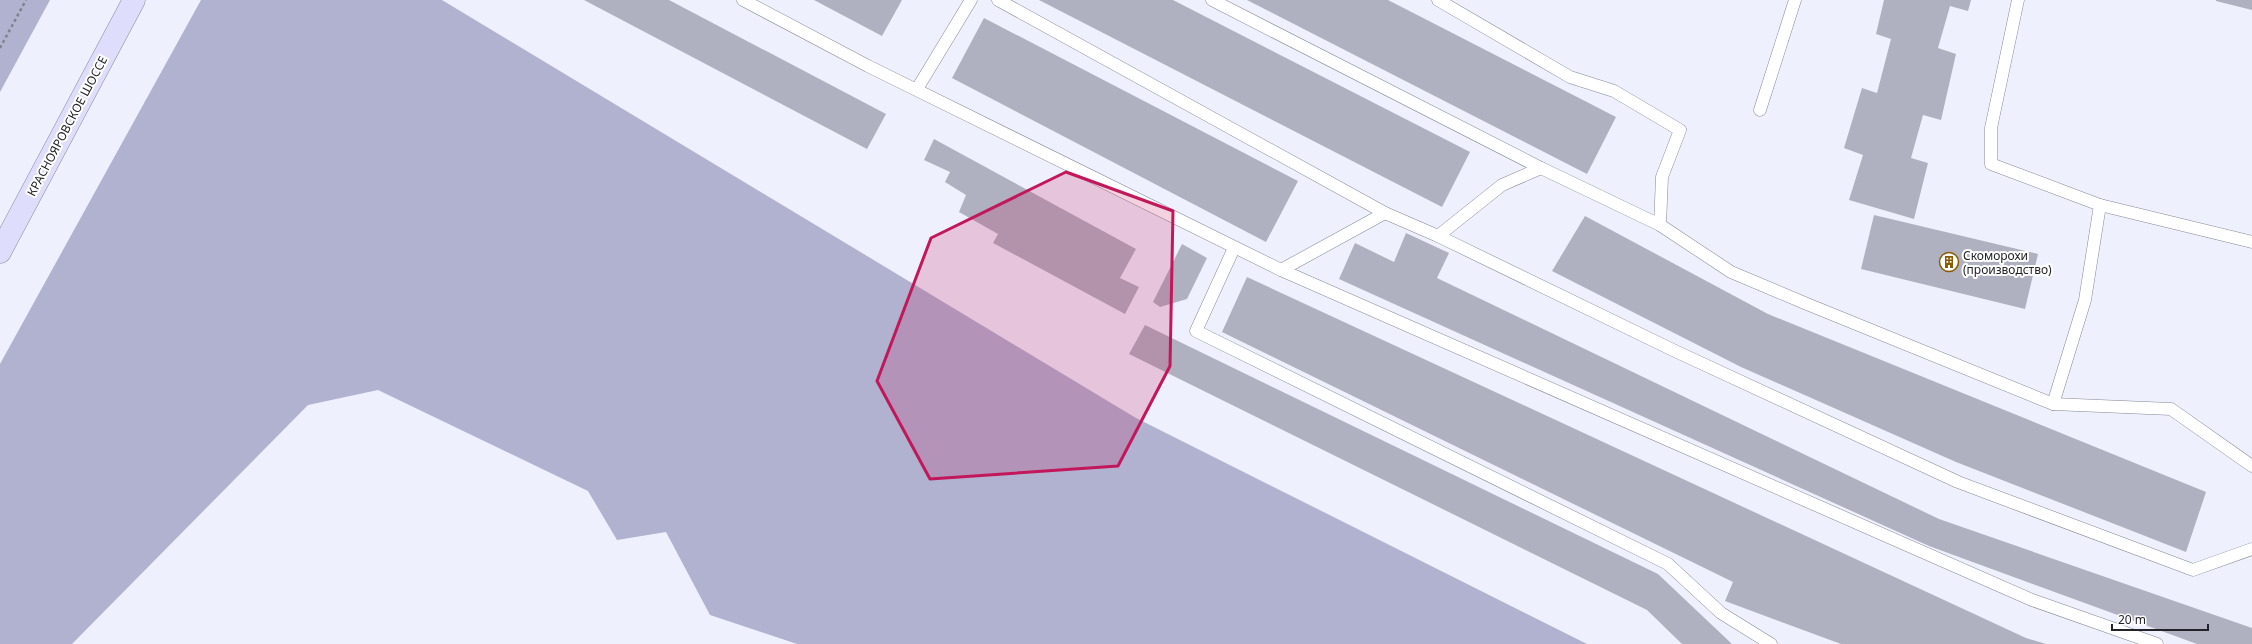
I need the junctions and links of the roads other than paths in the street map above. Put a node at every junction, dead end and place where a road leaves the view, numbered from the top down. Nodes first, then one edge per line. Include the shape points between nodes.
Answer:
1 (134, 0) edge
2 (743, 0) edge
3 (971, 0) edge
4 (998, 0) edge
5 (1212, 0) edge
6 (1438, 0) edge
7 (1795, 0) edge
8 (2018, 0) edge
9 (917, 90) junction
10 (1760, 110) dead end
11 (1541, 168) junction
12 (2100, 206) junction
13 (1385, 213) junction
14 (1660, 225) junction
15 (1438, 236) junction
16 (2252, 242) edge
17 (1234, 248) junction
18 (0, 252) edge
19 (1281, 270) junction
20 (2053, 404) junction
21 (2252, 466) edge
22 (2252, 549) edge
23 (1771, 644) edge
24 (2157, 644) edge

1 - 18 street, КРАСНОЯРОВСКОЕ ШОССЕ
2 - 9 lane
3 - 9 lane
4 - 13 lane
5 - 11 lane
6 - 14 lane via 1570,77 1614,90 1680,130 1662,177
7 - 10 lane
8 - 12 lane via 1992,128 1992,164
9 - 17 lane
11 - 14 lane
11 - 15 lane via 1502,185
12 - 16 lane
12 - 20 lane via 2085,300
13 - 15 lane
13 - 19 lane
14 - 20 lane via 1731,272
15 - 22 lane via 1675,351 1958,482 2193,570
17 - 19 lane
17 - 23 lane via 1196,331 1668,564 1721,613
19 - 24 lane via 2032,600
20 - 21 lane via 2171,409

